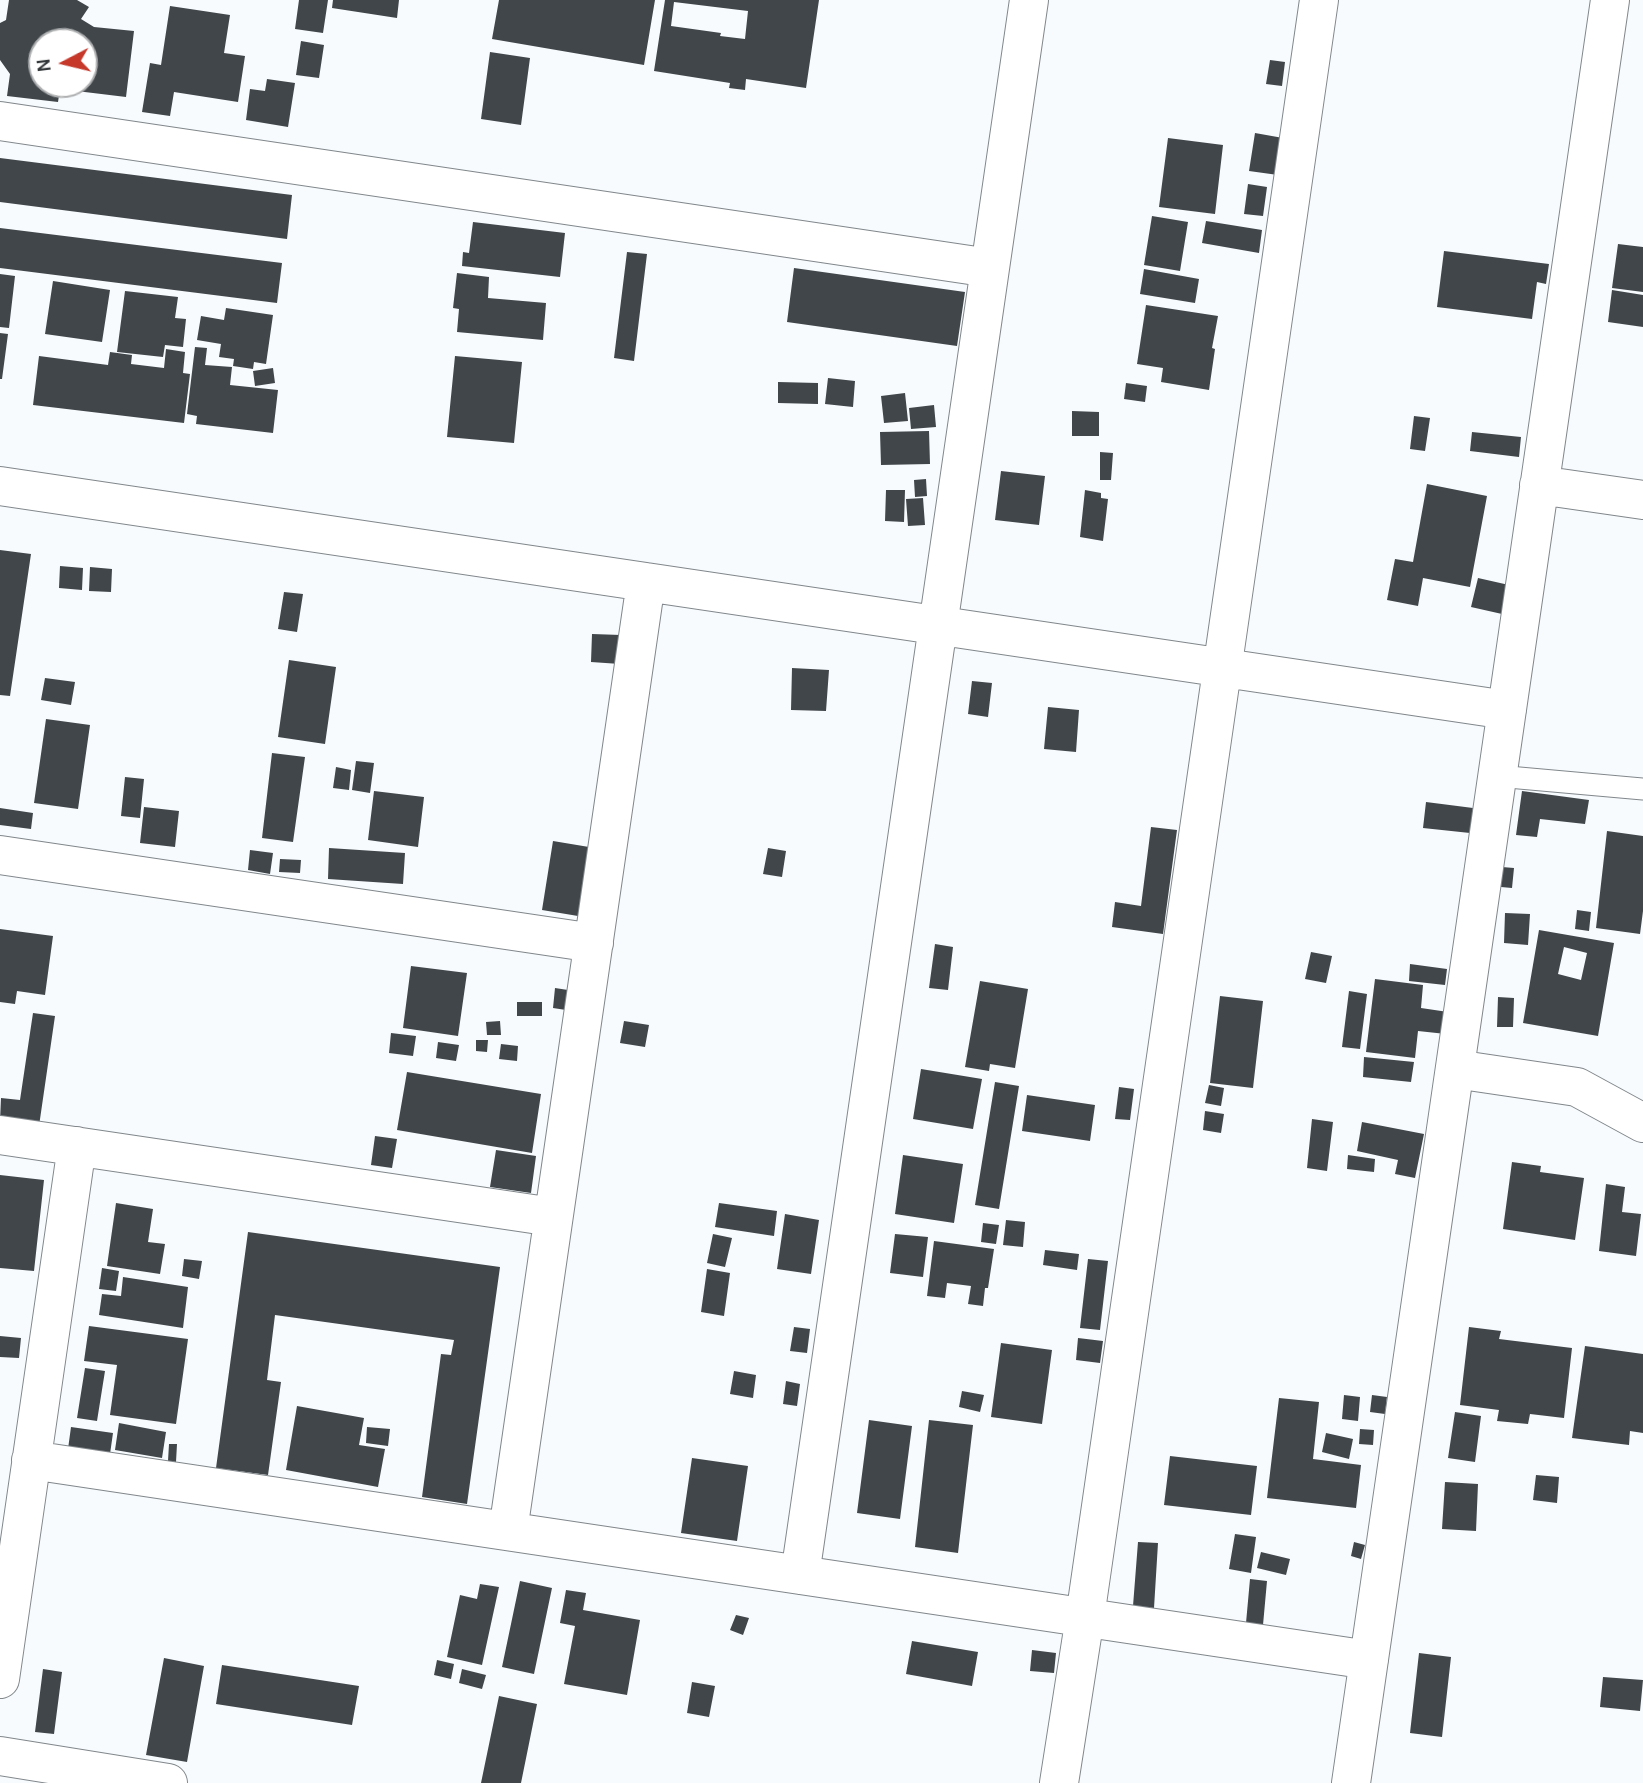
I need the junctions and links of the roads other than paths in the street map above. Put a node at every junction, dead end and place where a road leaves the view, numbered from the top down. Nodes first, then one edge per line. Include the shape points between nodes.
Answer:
1 (1029, 0) edge
2 (1320, 0) edge
3 (1610, 0) edge
4 (0, 121) edge
5 (990, 268) junction
6 (1539, 485) junction
7 (0, 486) edge
8 (1643, 500) edge
9 (646, 582) junction
10 (938, 625) junction
11 (1223, 667) junction
12 (1507, 710) junction
13 (1497, 776) junction
14 (1643, 789) edge
15 (0, 855) edge
16 (594, 943) junction
17 (1455, 1069) junction
18 (1643, 1122) edge
19 (0, 1135) edge
20 (77, 1146) junction
21 (553, 1217) junction
22 (31, 1460) junction
23 (508, 1531) junction
24 (800, 1575) junction
25 (1085, 1617) junction
26 (1369, 1660) junction
27 (0, 1679) edge
28 (0, 1756) edge
29 (168, 1783) edge
30 (1059, 1783) edge
31 (1351, 1783) edge

1 - 5 street
2 - 11 street
3 - 6 street
4 - 5 street
5 - 10 street
6 - 8 street
6 - 12 street
7 - 9 street
9 - 10 street
9 - 16 street
10 - 11 street
10 - 24 street
11 - 12 street
11 - 25 street
12 - 13 street
13 - 14 lane
13 - 17 street
15 - 16 street
16 - 21 street
17 - 18 street via 1577,1087
17 - 26 street
19 - 20 street
20 - 21 street
20 - 22 street
21 - 23 street
22 - 23 street
22 - 27 street
23 - 24 street
24 - 25 street
25 - 26 street
25 - 30 street
26 - 31 street
28 - 29 street

